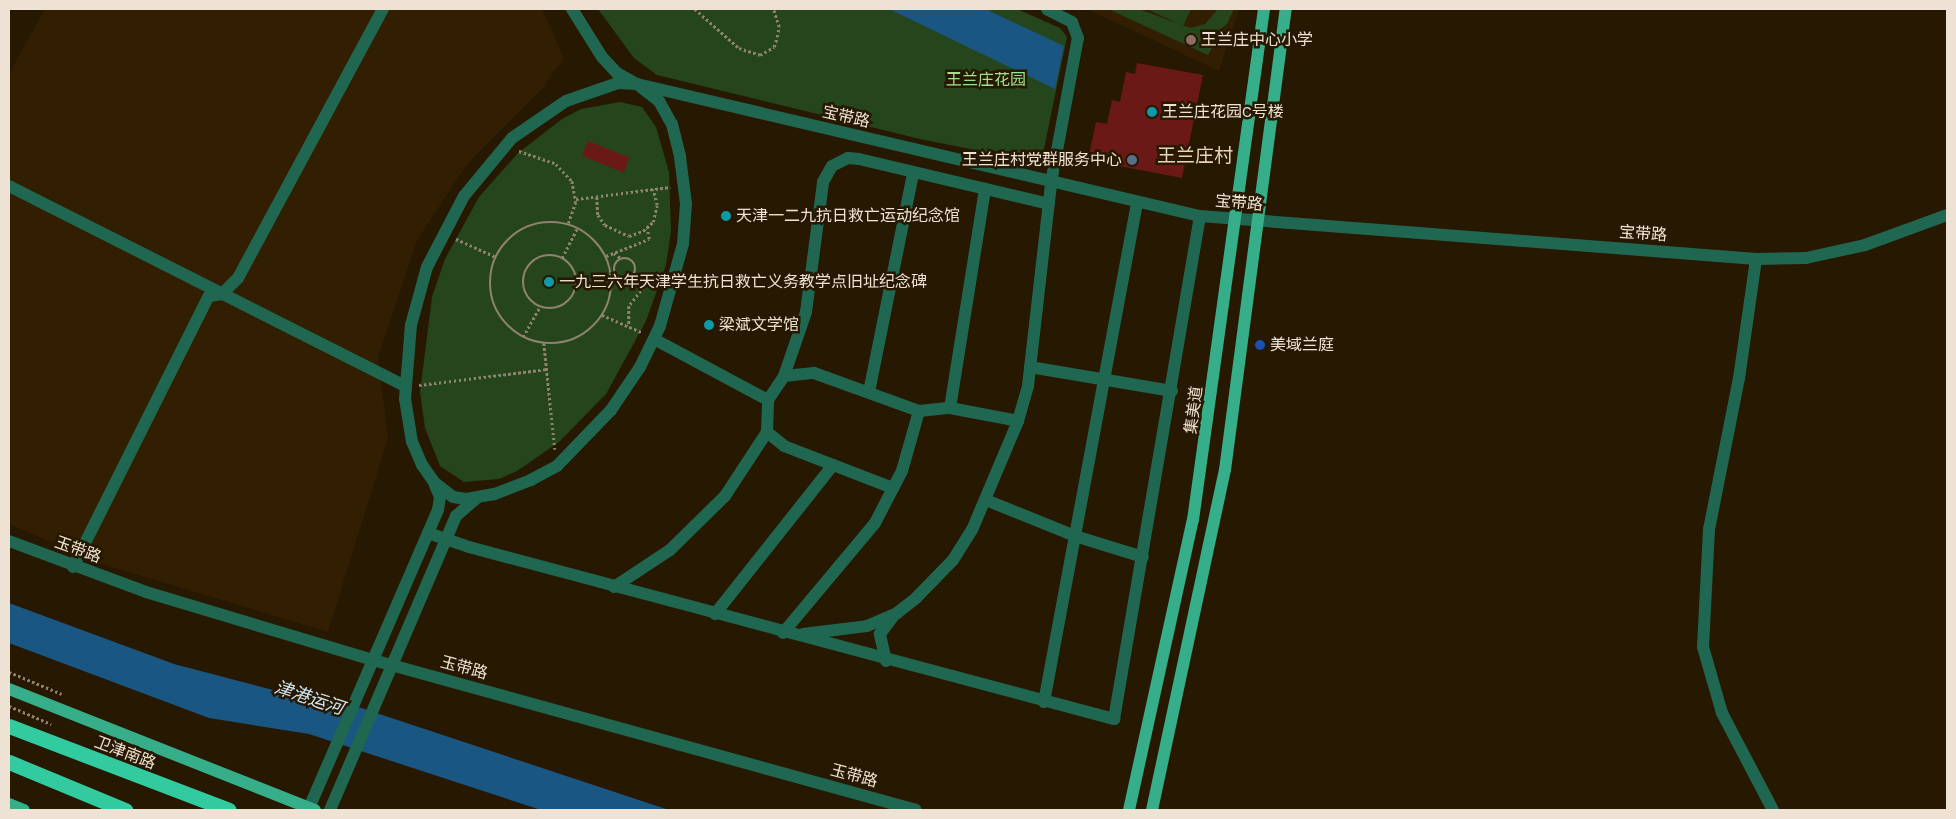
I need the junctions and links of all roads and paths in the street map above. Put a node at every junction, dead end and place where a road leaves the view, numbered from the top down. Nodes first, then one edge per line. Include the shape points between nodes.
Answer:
1 (384, 9) edge
2 (572, 9) edge
3 (695, 9) edge
4 (773, 9) edge
5 (1047, 9) edge
6 (1264, 9) edge
7 (1286, 9) edge
8 (637, 84) junction
9 (507, 143) junction
10 (913, 173) junction
11 (1051, 183) junction
12 (9, 186) edge
13 (684, 186) junction
14 (653, 189) junction
15 (985, 189) junction
16 (597, 196) junction
17 (576, 199) junction
18 (1137, 203) junction
19 (1049, 204) junction
20 (1200, 216) junction
21 (1947, 216) edge
22 (1238, 220) junction
23 (1259, 222) junction
24 (568, 225) junction
25 (577, 228) junction
26 (647, 228) junction
27 (442, 232) junction
28 (614, 253) junction
29 (496, 257) junction
30 (605, 257) junction
31 (562, 258) junction
32 (622, 259) junction
33 (1756, 259) junction
34 (627, 282) junction
35 (222, 294) junction
36 (540, 306) junction
37 (602, 315) junction
38 (629, 326) junction
39 (523, 337) junction
40 (654, 339) junction
41 (544, 343) junction
42 (1030, 367) junction
43 (547, 369) junction
44 (784, 376) junction
45 (1104, 381) junction
46 (405, 386) junction
47 (1172, 391) junction
48 (870, 392) junction
49 (768, 400) junction
50 (950, 408) junction
51 (919, 411) junction
52 (1018, 422) junction
53 (767, 432) junction
54 (833, 465) junction
55 (556, 466) junction
56 (434, 482) junction
57 (893, 488) junction
58 (480, 498) junction
59 (986, 500) junction
60 (428, 533) junction
61 (1075, 536) junction
62 (446, 539) junction
63 (9, 541) edge
64 (1143, 557) junction
65 (73, 567) junction
66 (614, 587) junction
67 (897, 613) junction
68 (715, 614) junction
69 (786, 634) junction
70 (373, 660) junction
71 (886, 661) junction
72 (392, 666) junction
73 (9, 672) edge
74 (9, 689) edge
75 (62, 694) dead end
76 (1044, 702) junction
77 (9, 706) edge
78 (51, 724) dead end
79 (9, 726) edge
80 (9, 762) edge
81 (9, 804) edge
82 (312, 809) edge
83 (24, 810) edge
84 (125, 810) edge
85 (229, 810) edge
86 (330, 810) edge
87 (916, 810) edge
88 (1129, 810) edge
89 (1152, 810) edge
90 (1773, 810) edge

1 - 35 street via 238,278
2 - 8 street, 宝带路 via 602,57 618,73
3 - 4 path via 739,48 760,55 774,47 778,37 779,27
5 - 11 street via 1072,22 1078,38
6 - 22 main road, 集美道
7 - 23 main road
8 - 9 street via 618,83 579,95 546,112
8 - 11 street, 宝带路
8 - 13 street via 666,111
9 - 17 path via 556,164 572,181
9 - 27 street via 479,174
10 - 15 street
10 - 44 street via 848,158 827,173 806,312
10 - 48 street
11 - 18 street, 宝带路
11 - 19 street
12 - 35 street
13 - 14 path
13 - 40 street via 685,223 680,264
14 - 16 path
14 - 26 path via 657,210
15 - 19 street
15 - 50 street
16 - 17 path
16 - 26 path via 598,215 610,230 629,236
17 - 24 path
18 - 20 street, 宝带路
18 - 45 street
19 - 42 street
20 - 22 street, 宝带路
20 - 47 street
21 - 33 street, 宝带路 via 1865,245 1806,258
22 - 23 street, 宝带路
22 - 88 main road, 集美道 via 1193,520
23 - 33 street, 宝带路
23 - 89 main road via 1225,470
24 - 25 path
24 - 29 path via 550,222 527,227 507,240
25 - 30 path via 594,240
25 - 31 path
26 - 28 path via 649,239
27 - 29 path
27 - 46 street via 415,302
28 - 30 path
28 - 32 path
29 - 39 path via 490,283 494,306 507,325
30 - 37 path via 611,285
31 - 36 path via 575,273 574,295 560,307
31 - 36 path via 544,256 526,269 525,291
32 - 34 path via 614,269 616,276
32 - 34 path via 636,262
33 - 90 street via 1739,378 1709,529 1703,647 1722,712
34 - 38 path via 644,287 629,306
35 - 46 street
35 - 65 street via 209,296
36 - 39 path
37 - 38 path
37 - 41 path via 578,337
38 - 40 path
39 - 41 path
40 - 49 street
40 - 55 street via 611,410
41 - 43 path
42 - 45 street
42 - 52 street
43 - 46 path
43 - 55 path
44 - 48 street via 814,373
44 - 49 street
45 - 47 street
45 - 61 street
46 - 56 street via 412,442
47 - 64 street
48 - 51 street
49 - 53 street
50 - 51 street
50 - 52 street
51 - 57 street via 902,471
52 - 59 street
53 - 54 street via 784,446
53 - 66 street via 725,496 670,550
54 - 57 street
54 - 68 street
55 - 58 street via 520,485
56 - 58 street via 453,497
56 - 60 street via 439,504
57 - 69 street via 875,524
58 - 62 street via 461,509
59 - 61 street
59 - 67 street via 953,560
60 - 62 street
60 - 70 street
61 - 64 street
61 - 76 street
62 - 66 street
62 - 72 street
63 - 65 street, 玉带路
64 - 76 street via 1114,719
65 - 70 street, 玉带路
66 - 68 street
67 - 69 street via 867,626
67 - 71 street via 880,634
68 - 69 street
69 - 71 street
70 - 72 street, 玉带路
70 - 82 street
71 - 76 street
72 - 86 street
72 - 87 street, 玉带路
73 - 75 path
74 - 82 main road
77 - 78 path
79 - 85 highway, 卫津南路
80 - 84 highway
81 - 83 main road

